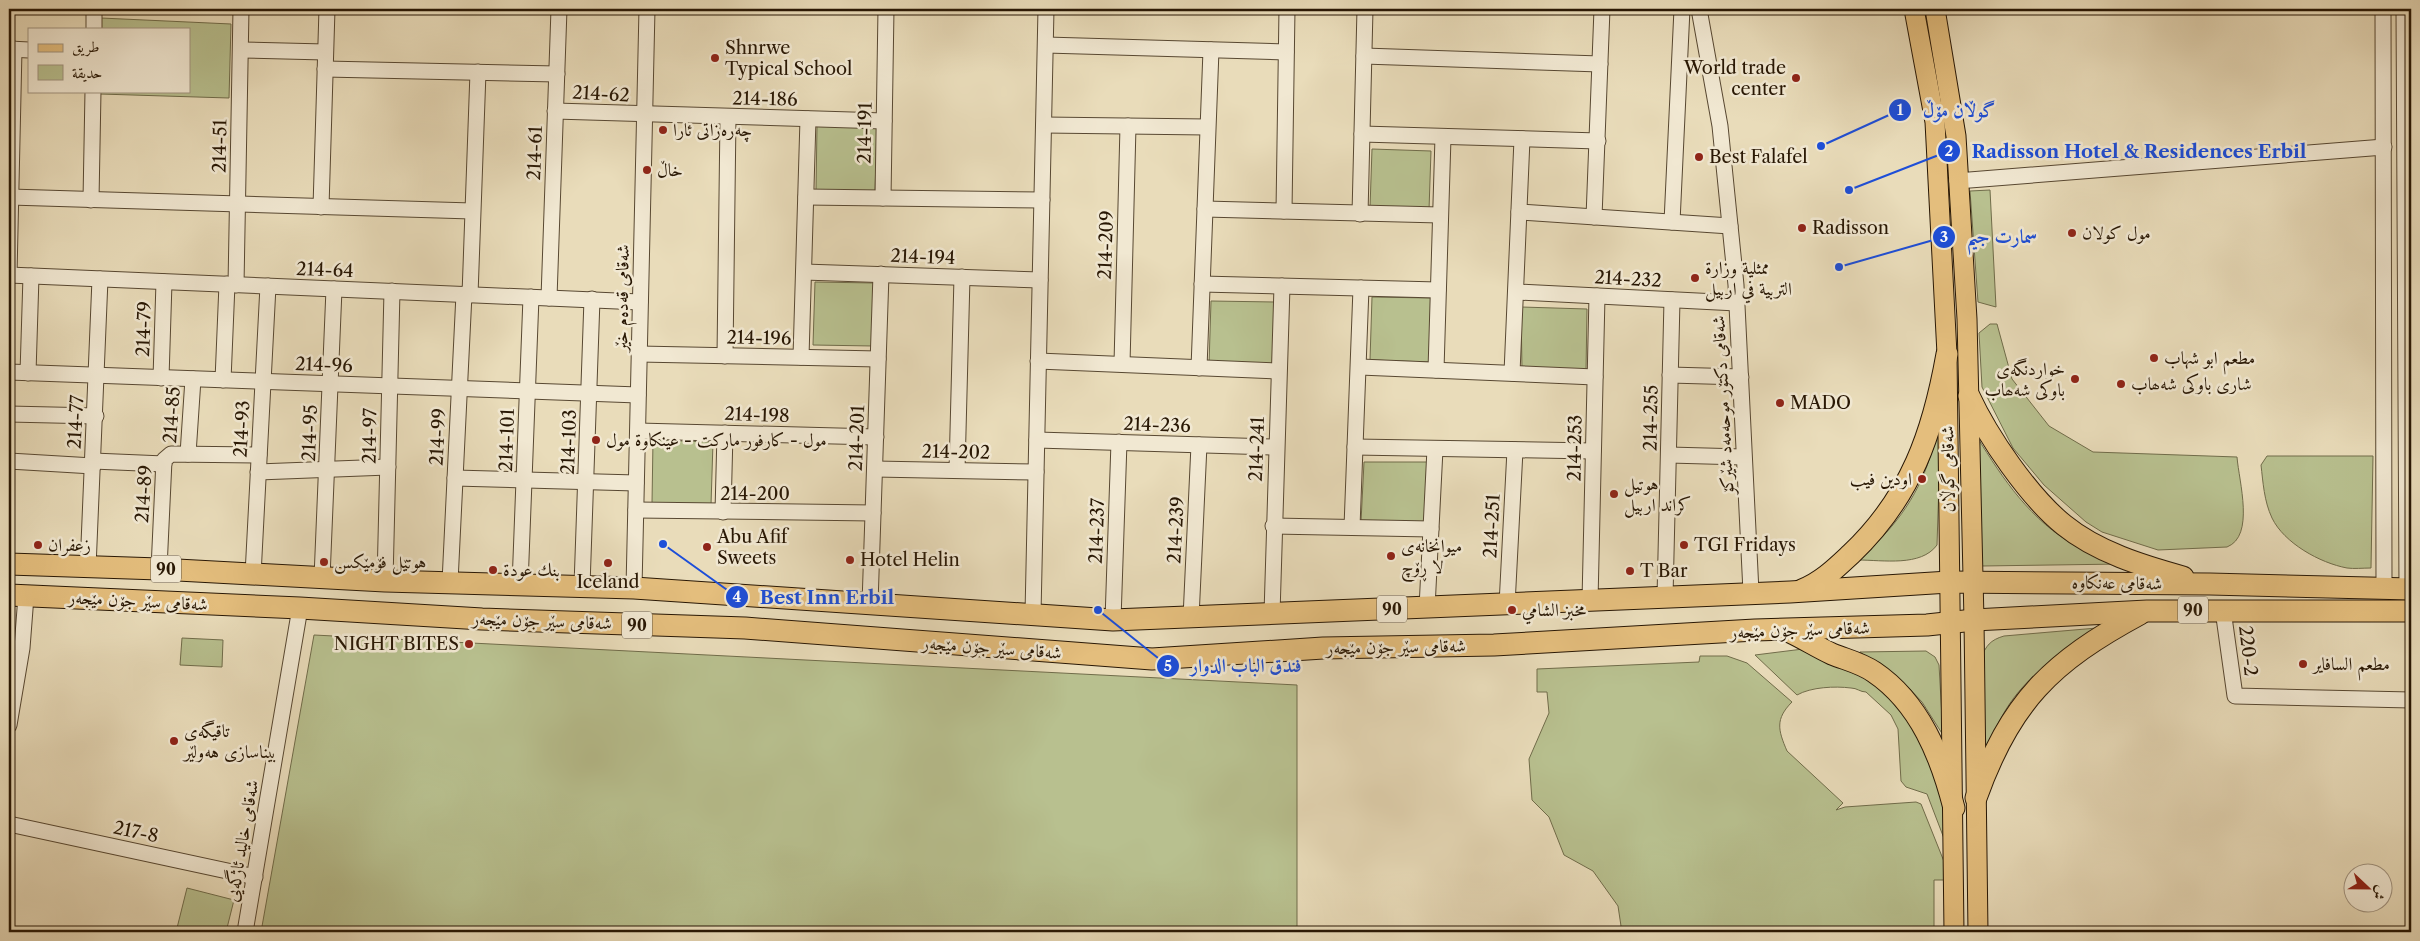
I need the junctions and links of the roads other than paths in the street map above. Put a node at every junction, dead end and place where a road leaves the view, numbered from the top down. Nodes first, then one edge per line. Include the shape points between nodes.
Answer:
1 (94, 9) edge
2 (241, 9) edge
3 (327, 9) edge
4 (559, 9) edge
5 (647, 9) edge
6 (886, 9) edge
7 (1046, 9) edge
8 (1287, 9) edge
9 (1365, 9) edge
10 (1602, 9) edge
11 (1682, 9) edge
12 (1699, 9) edge
13 (1914, 9) edge
14 (1935, 9) edge
15 (2383, 9) edge
16 (2404, 9) edge
17 (94, 28) edge
18 (1046, 45) junction
19 (17, 49) edge
20 (240, 50) junction
21 (1211, 50) junction
22 (326, 52) junction
23 (1286, 52) junction
24 (1364, 56) junction
25 (1600, 64) junction
26 (325, 69) junction
27 (478, 72) junction
28 (557, 74) junction
29 (93, 92) edge
30 (555, 111) junction
31 (645, 115) junction
32 (728, 117) junction
33 (808, 119) junction
34 (884, 121) junction
35 (1044, 125) junction
36 (1128, 126) junction
37 (1207, 128) junction
38 (1362, 134) junction
39 (1443, 137) junction
40 (1522, 139) junction
41 (1598, 141) junction
42 (2384, 147) junction
43 (1957, 181) junction
44 (806, 196) junction
45 (10, 197) edge
46 (882, 198) junction
47 (91, 200) junction
48 (1042, 200) junction
49 (238, 204) junction
50 (321, 207) junction
51 (1205, 209) junction
52 (472, 211) junction
53 (1284, 211) junction
54 (1519, 212) junction
55 (1360, 214) junction
56 (1440, 214) junction
57 (1594, 217) junction
58 (1672, 222) junction
59 (1730, 226) junction
60 (804, 272) junction
61 (881, 274) junction
62 (9, 275) edge
63 (31, 276) junction
64 (962, 277) junction
65 (100, 279) junction
66 (1040, 280) junction
67 (164, 282) junction
68 (1202, 284) junction
69 (232, 285) junction
70 (268, 286) junction
71 (1282, 286) junction
72 (1361, 288) junction
73 (334, 289) junction
74 (1438, 290) junction
75 (392, 291) junction
76 (1517, 292) junction
77 (467, 294) junction
78 (1597, 296) junction
79 (531, 297) junction
80 (549, 298) junction
81 (592, 299) junction
82 (1672, 300) junction
83 (640, 302) junction
84 (1737, 303) junction
85 (639, 354) junction
86 (1947, 354) junction
87 (725, 356) junction
88 (801, 357) junction
89 (878, 359) junction
90 (1038, 360) junction
91 (1122, 364) junction
92 (1360, 367) junction
93 (1199, 368) junction
94 (1436, 370) junction
95 (1278, 371) junction
96 (9, 372) edge
97 (28, 373) junction
98 (1512, 373) junction
99 (98, 375) junction
100 (1670, 375) junction
101 (1595, 377) junction
102 (1740, 377) junction
103 (161, 378) junction
104 (193, 379) junction
105 (223, 380) junction
106 (263, 381) junction
107 (330, 384) junction
108 (390, 386) junction
109 (459, 388) junction
110 (527, 391) junction
111 (589, 393) junction
112 (638, 395) junction
113 (1969, 396) junction
114 (9, 414) edge
115 (96, 416) junction
116 (638, 431) junction
117 (725, 433) junction
118 (876, 437) junction
119 (1037, 440) junction
120 (1119, 442) junction
121 (1199, 445) junction
122 (1276, 447) junction
123 (1355, 447) junction
124 (1435, 449) junction
125 (1515, 450) junction
126 (1594, 451) junction
127 (188, 454) junction
128 (259, 455) junction
129 (1669, 455) junction
130 (1743, 456) junction
131 (9, 461) edge
132 (93, 464) junction
133 (164, 464) junction
134 (388, 467) junction
135 (327, 469) junction
136 (875, 469) junction
137 (957, 470) junction
138 (258, 472) junction
139 (1036, 472) junction
140 (455, 478) junction
141 (524, 480) junction
142 (586, 481) junction
143 (636, 483) junction
144 (636, 510) junction
145 (723, 512) junction
146 (873, 513) junction
147 (1273, 526) junction
148 (1352, 527) junction
149 (1431, 529) junction
150 (2385, 558) junction
151 (2408, 559) junction
152 (9, 564) edge
153 (88, 568) junction
154 (159, 568) junction
155 (253, 575) junction
156 (322, 578) junction
157 (385, 581) junction
158 (450, 582) junction
159 (1949, 582) junction
160 (1972, 582) junction
161 (520, 584) junction
162 (2210, 584) junction
163 (582, 586) junction
164 (634, 588) junction
165 (2384, 588) junction
166 (2409, 589) edge
167 (1751, 592) junction
168 (1790, 592) junction
169 (746, 595) junction
170 (17, 596) edge
171 (1665, 597) junction
172 (796, 599) junction
173 (1590, 601) junction
174 (870, 604) junction
175 (1507, 605) junction
176 (300, 608) junction
177 (1428, 608) junction
178 (2223, 610) junction
179 (2147, 611) junction
180 (2411, 611) edge
181 (1033, 614) junction
182 (1272, 614) junction
183 (1190, 618) junction
184 (1113, 620) junction
185 (1974, 620) junction
186 (1951, 622) junction
187 (745, 628) junction
188 (1785, 630) junction
189 (788, 631) junction
190 (2411, 700) edge
191 (9, 725) edge
192 (1976, 798) junction
193 (1954, 808) junction
194 (9, 824) edge
195 (255, 877) junction
196 (245, 932) edge
197 (1954, 932) edge
198 (1978, 932) edge

1 - 17 street
2 - 20 street, 214-51
3 - 22 street
4 - 28 street, 214-61
5 - 31 street, شەقامی قەدەم خێر
6 - 34 street, 214-191
7 - 18 street
8 - 23 street
9 - 24 street
10 - 25 street
11 - 58 street
12 - 59 street, شەقامی دکتۆر موحەمەد شێرکۆ via 1720,126
13 - 86 main road, شەقامی گوڵان via 1935,122
14 - 43 main road, شەقامی گوڵان via 1956,136
15 - 42 street
16 - 151 street
18 - 21 street
18 - 35 street
19 - 45 street
20 - 22 street
20 - 49 street, 214-51
21 - 23 street
21 - 37 street
22 - 26 street
23 - 53 street
24 - 25 street
24 - 38 street
25 - 41 street
26 - 27 street
26 - 50 street
27 - 28 street
27 - 52 street, 214-99
28 - 30 street, 214-61
29 - 47 street
30 - 31 street, 214-62
30 - 80 street, 214-61
31 - 32 street, 214-186
31 - 83 street, شەقامی قەدەم خێر
32 - 33 street, 214-186
32 - 87 street
33 - 34 street, 214-186
33 - 44 street
34 - 46 street, 214-191
35 - 36 street
35 - 48 street
36 - 37 street
36 - 91 street, 214-209
37 - 51 street
38 - 39 street
38 - 55 street
39 - 40 street
39 - 56 street
40 - 41 street
40 - 54 street
41 - 57 street
42 - 43 street
42 - 150 street
43 - 113 main road, شەقامی گوڵان
44 - 46 street
44 - 60 street
45 - 47 street
45 - 62 street
46 - 48 street
47 - 49 street
48 - 66 street
49 - 50 street
49 - 69 street, 214-51
50 - 52 street
51 - 53 street
51 - 68 street
52 - 77 street, 214-99
53 - 55 street
54 - 57 street
54 - 76 street
55 - 56 street
56 - 74 street
57 - 58 street
58 - 59 street
59 - 84 street, شەقامی دکتۆر موحەمەد شێرکۆ
60 - 61 street, 214-194
60 - 88 street
61 - 64 street, 214-194
61 - 89 street, 214-201
62 - 63 street, 214-64
63 - 65 street, 214-64
63 - 97 street
64 - 66 street, 214-194
64 - 137 street
65 - 67 street, 214-64
65 - 99 street, 214-77
66 - 90 street
67 - 69 street, 214-64
67 - 103 street, 214-79
68 - 71 street
68 - 93 street
69 - 70 street, 214-64
69 - 105 street, 214-51
70 - 73 street, 214-64
70 - 106 street, 214-93
71 - 72 street
71 - 95 street, 214-241
72 - 74 street
72 - 92 street
73 - 75 street, 214-64
73 - 107 street, 214-95
74 - 94 street
75 - 77 street, 214-64
75 - 108 street, 214-97
76 - 78 street, 214-232
76 - 98 street
77 - 79 street, 214-64
77 - 109 street, 214-99
78 - 82 street, 214-232
78 - 101 street, 214-253
79 - 80 street, 214-64
79 - 110 street, 214-101
80 - 81 street, 214-64
81 - 83 street, 214-64
81 - 111 street, 214-103
82 - 84 street, 214-232
82 - 100 street, 214-255
83 - 85 street, شەقامی قەدەم خێر
84 - 102 street, شەقامی دکتۆر موحەمەد شێرکۆ
85 - 87 street, 214-196
85 - 112 street, شەقامی قەدەم خێر
86 - 159 main road, شەقامی گوڵان
86 - 168 highway via 1928,434 1895,504 1865,540 1826,576 1803,590
87 - 88 street, 214-196
88 - 89 street, 214-196
89 - 118 street, 214-201
90 - 91 street
90 - 119 street
91 - 93 street
92 - 94 street
92 - 123 street
93 - 95 street
94 - 98 street
95 - 122 street, 214-241
96 - 97 street, 214-96
97 - 99 street, 214-96
98 - 101 street
99 - 103 street, 214-96
99 - 115 street, 214-77
100 - 102 street
100 - 129 street, 214-255
101 - 126 street, 214-253
102 - 130 street, شەقامی دکتۆر موحەمەد شێرکۆ
103 - 104 street, 214-96
104 - 105 street, 214-96
104 - 127 street, 214-85
105 - 106 street, 214-96
106 - 107 street, 214-96
106 - 128 street, 214-93
107 - 108 street, 214-96
107 - 135 street, 214-95
108 - 109 street, 214-96
108 - 134 street, 214-97
109 - 110 street, 214-96
109 - 140 street, 214-99
110 - 111 street, 214-96
110 - 141 street, 214-101
111 - 112 street, 214-96
111 - 142 street, 214-103
112 - 116 street, شەقامی قەدەم خێر
113 - 160 main road, شەقامی گوڵان
113 - 162 highway via 1978,416 2022,478 2064,525 2122,557
114 - 115 street
115 - 132 street, 214-77
116 - 117 street, 214-198
116 - 143 street, شەقامی قەدەم خێر
117 - 118 street, 214-198
117 - 145 street
118 - 136 street, 214-201
119 - 120 street, 214-236
119 - 139 street
120 - 121 street, 214-236
120 - 184 street, 214-237
121 - 122 street, 214-236
121 - 183 street, 214-239
122 - 147 street, 214-241
123 - 124 street
123 - 148 street
124 - 125 street
124 - 149 street
125 - 126 street
125 - 175 street, 214-251
126 - 173 street, 214-253
127 - 128 street, 214-89
127 - 133 street, 214-89 via 171,454
128 - 138 street, 214-93
129 - 130 street
129 - 171 street, 214-255
130 - 167 street, شەقامی دکتۆر موحەمەد شێرکۆ
131 - 132 street
132 - 133 street
132 - 153 street, 214-77
133 - 154 street, 214-89
134 - 135 street
134 - 157 street, 214-97
135 - 138 street
135 - 156 street, 214-95
136 - 137 street, 214-202
136 - 146 street, 214-201
137 - 139 street, 214-202
138 - 155 street, 214-93
139 - 181 street
140 - 141 street
140 - 158 street, 214-99
141 - 142 street
141 - 161 street, 214-101
142 - 143 street
142 - 163 street, 214-103
143 - 144 street, شەقامی قەدەم خێر
144 - 145 street, 214-200
144 - 164 street, شەقامی قەدەم خێر
145 - 146 street, 214-200
146 - 174 street, 214-201
147 - 148 street
147 - 182 street, 214-241
148 - 149 street
149 - 177 street
150 - 151 street via 2397,566
150 - 165 street
151 - 166 street
152 - 153 highway, شەقامی سێر جۆن مێجەر / 90
153 - 154 highway, شەقامی سێر جۆن مێجەر / 90
154 - 155 highway, شەقامی سێر جۆن مێجەر / 90
155 - 156 highway, شەقامی سێر جۆن مێجەر / 90
156 - 157 highway, شەقامی سێر جۆن مێجەر / 90
157 - 158 highway, شەقامی سێر جۆن مێجەر / 90
158 - 161 highway, شەقامی سێر جۆن مێجەر / 90
159 - 160 highway, شەقامی سێر جۆن مێجەر / 90
159 - 168 highway, شەقامی سێر جۆن مێجەر / 90
159 - 186 main road, شەقامی گوڵان
160 - 162 highway, شەقامی عەنکاوە / 90
160 - 185 main road, شەقامی گوڵان
161 - 163 highway, شەقامی سێر جۆن مێجەر / 90
162 - 165 highway, شەقامی عەنکاوە / 90
163 - 164 highway, شەقامی سێر جۆن مێجەر / 90
164 - 169 highway, شەقامی سێر جۆن مێجەر / 90
165 - 166 highway, شەقامی عەنکاوە / 90
167 - 168 highway, شەقامی سێر جۆن مێجەر / 90
167 - 171 highway, شەقامی سێر جۆن مێجەر / 90
169 - 172 highway, شەقامی سێر جۆن مێجەر / 90
169 - 187 highway via 754,599 759,613 755,622
170 - 176 highway, شەقامی سێر جۆن مێجەر / 90
170 - 191 street via 22,648
171 - 173 highway, شەقامی سێر جۆن مێجەر / 90
172 - 174 highway, شەقامی سێر جۆن مێجەر / 90
172 - 189 highway via 786,601 780,609 779,619
173 - 175 highway, شەقامی سێر جۆن مێجەر / 90
174 - 181 highway, شەقامی سێر جۆن مێجەر / 90
175 - 177 highway, شەقامی سێر جۆن مێجەر / 90
176 - 187 highway, شەقامی سێر جۆن مێجەر / 90 via 436,617
176 - 195 street, شەقامی خالید ئاژگەیی
177 - 182 highway, شەقامی سێر جۆن مێجەر / 90
178 - 179 highway, شەقامی عەنکاوە / 90
178 - 180 highway, شەقامی عەنکاوە / 90
178 - 190 street, 220-2 via 2235,696
179 - 185 highway, شەقامی عەنکاوە / 90
179 - 192 highway via 2101,635 2042,681 2022,704 1989,760
181 - 184 highway, شەقامی سێر جۆن مێجەر / 90
182 - 183 highway, شەقامی سێر جۆن مێجەر / 90
183 - 184 highway, شەقامی سێر جۆن مێجەر / 90
185 - 186 highway, شەقامی سێر جۆن مێجەر / 90
185 - 192 main road, شەقامی گوڵان
186 - 188 highway, شەقامی سێر جۆن مێجەر / 90 via 1927,626
186 - 193 main road, شەقامی گوڵان
187 - 189 highway, شەقامی سێر جۆن مێجەر / 90
188 - 189 highway, شەقامی سێر جۆن مێجەر / 90 via 1152,658
188 - 193 highway via 1832,654 1861,664 1901,693 1939,758
192 - 198 main road, شەقامی گوڵان
193 - 197 main road, شەقامی گوڵان
194 - 195 street, 217-8
195 - 196 street, شەقامی خالید ئاژگەیی

